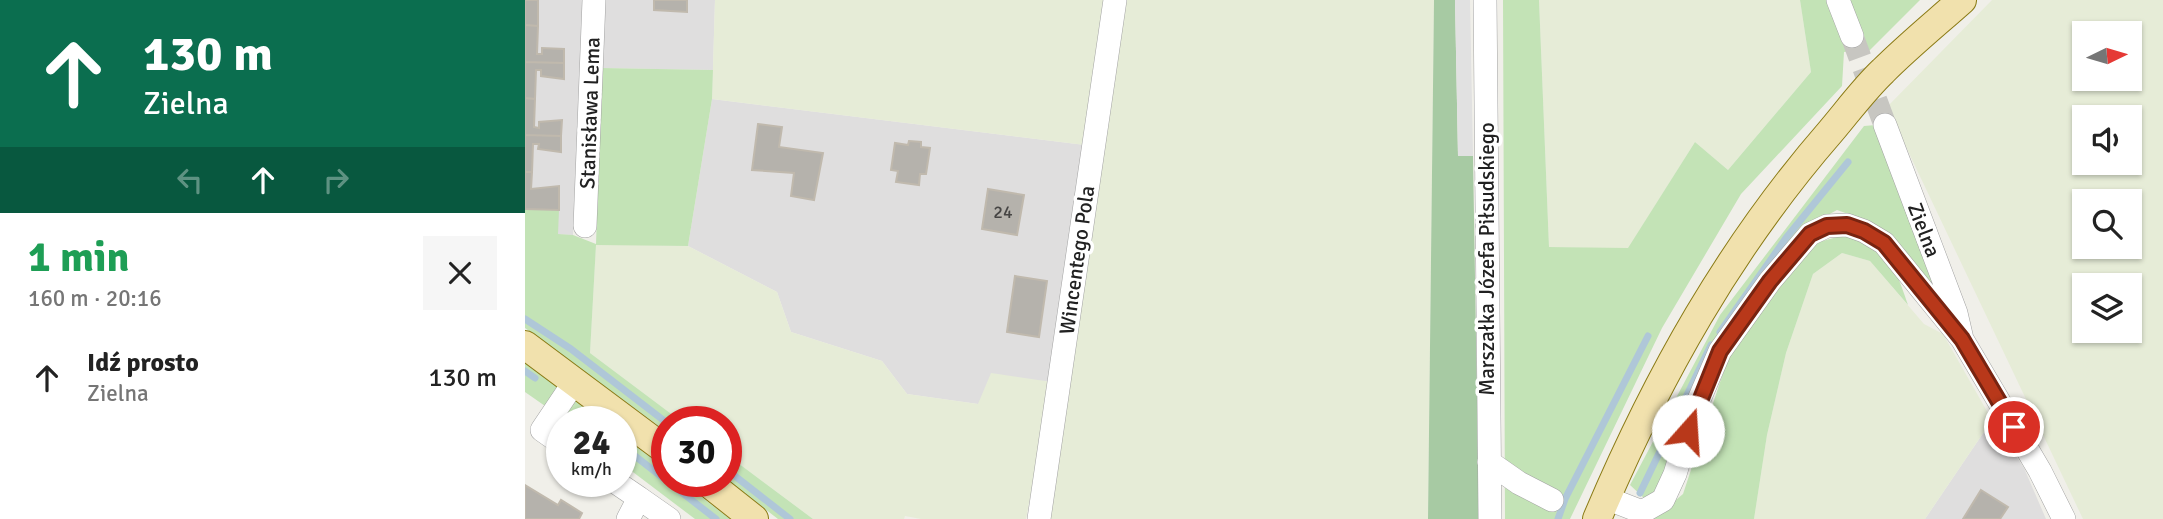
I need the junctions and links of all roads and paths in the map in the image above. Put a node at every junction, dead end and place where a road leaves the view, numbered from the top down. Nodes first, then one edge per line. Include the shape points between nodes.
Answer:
1 (594, 0) edge
2 (1115, 0) edge
3 (1485, 0) edge
4 (1838, 0) edge
5 (1962, 0) edge
6 (1851, 36) tunnel mouth
7 (1885, 125) tunnel mouth
8 (585, 226) dead end
9 (1962, 339) junction
10 (525, 345) edge
11 (575, 381) junction
12 (558, 406) edge
13 (651, 438) edge
14 (1489, 462) junction
15 (726, 497) edge
16 (639, 498) joint
17 (1552, 499) dead end
18 (1602, 508) edge
19 (628, 519) edge
20 (669, 519) edge
21 (754, 519) edge
22 (1039, 519) edge
23 (1490, 519) edge
24 (2064, 519) edge

1 - 8 street, Stanisława Lema
2 - 22 street, Wincentego Pola
3 - 14 street, Marszałka Józefa Piłsudskiego
4 - 6 street
5 - 18 main road via 1881,72 1804,161 1734,254 1640,419
7 - 9 street, Zielna
9 - 18 street via 1884,243 1847,225 1818,230 1770,281 1720,351 1663,500 1642,512
9 - 24 street, Zielna
10 - 11 main road
11 - 12 street
11 - 13 main road
14 - 17 street via 1519,484
14 - 23 street, Marszałka Józefa Piłsudskiego
15 - 21 main road
16 - 19 street
16 - 20 street

